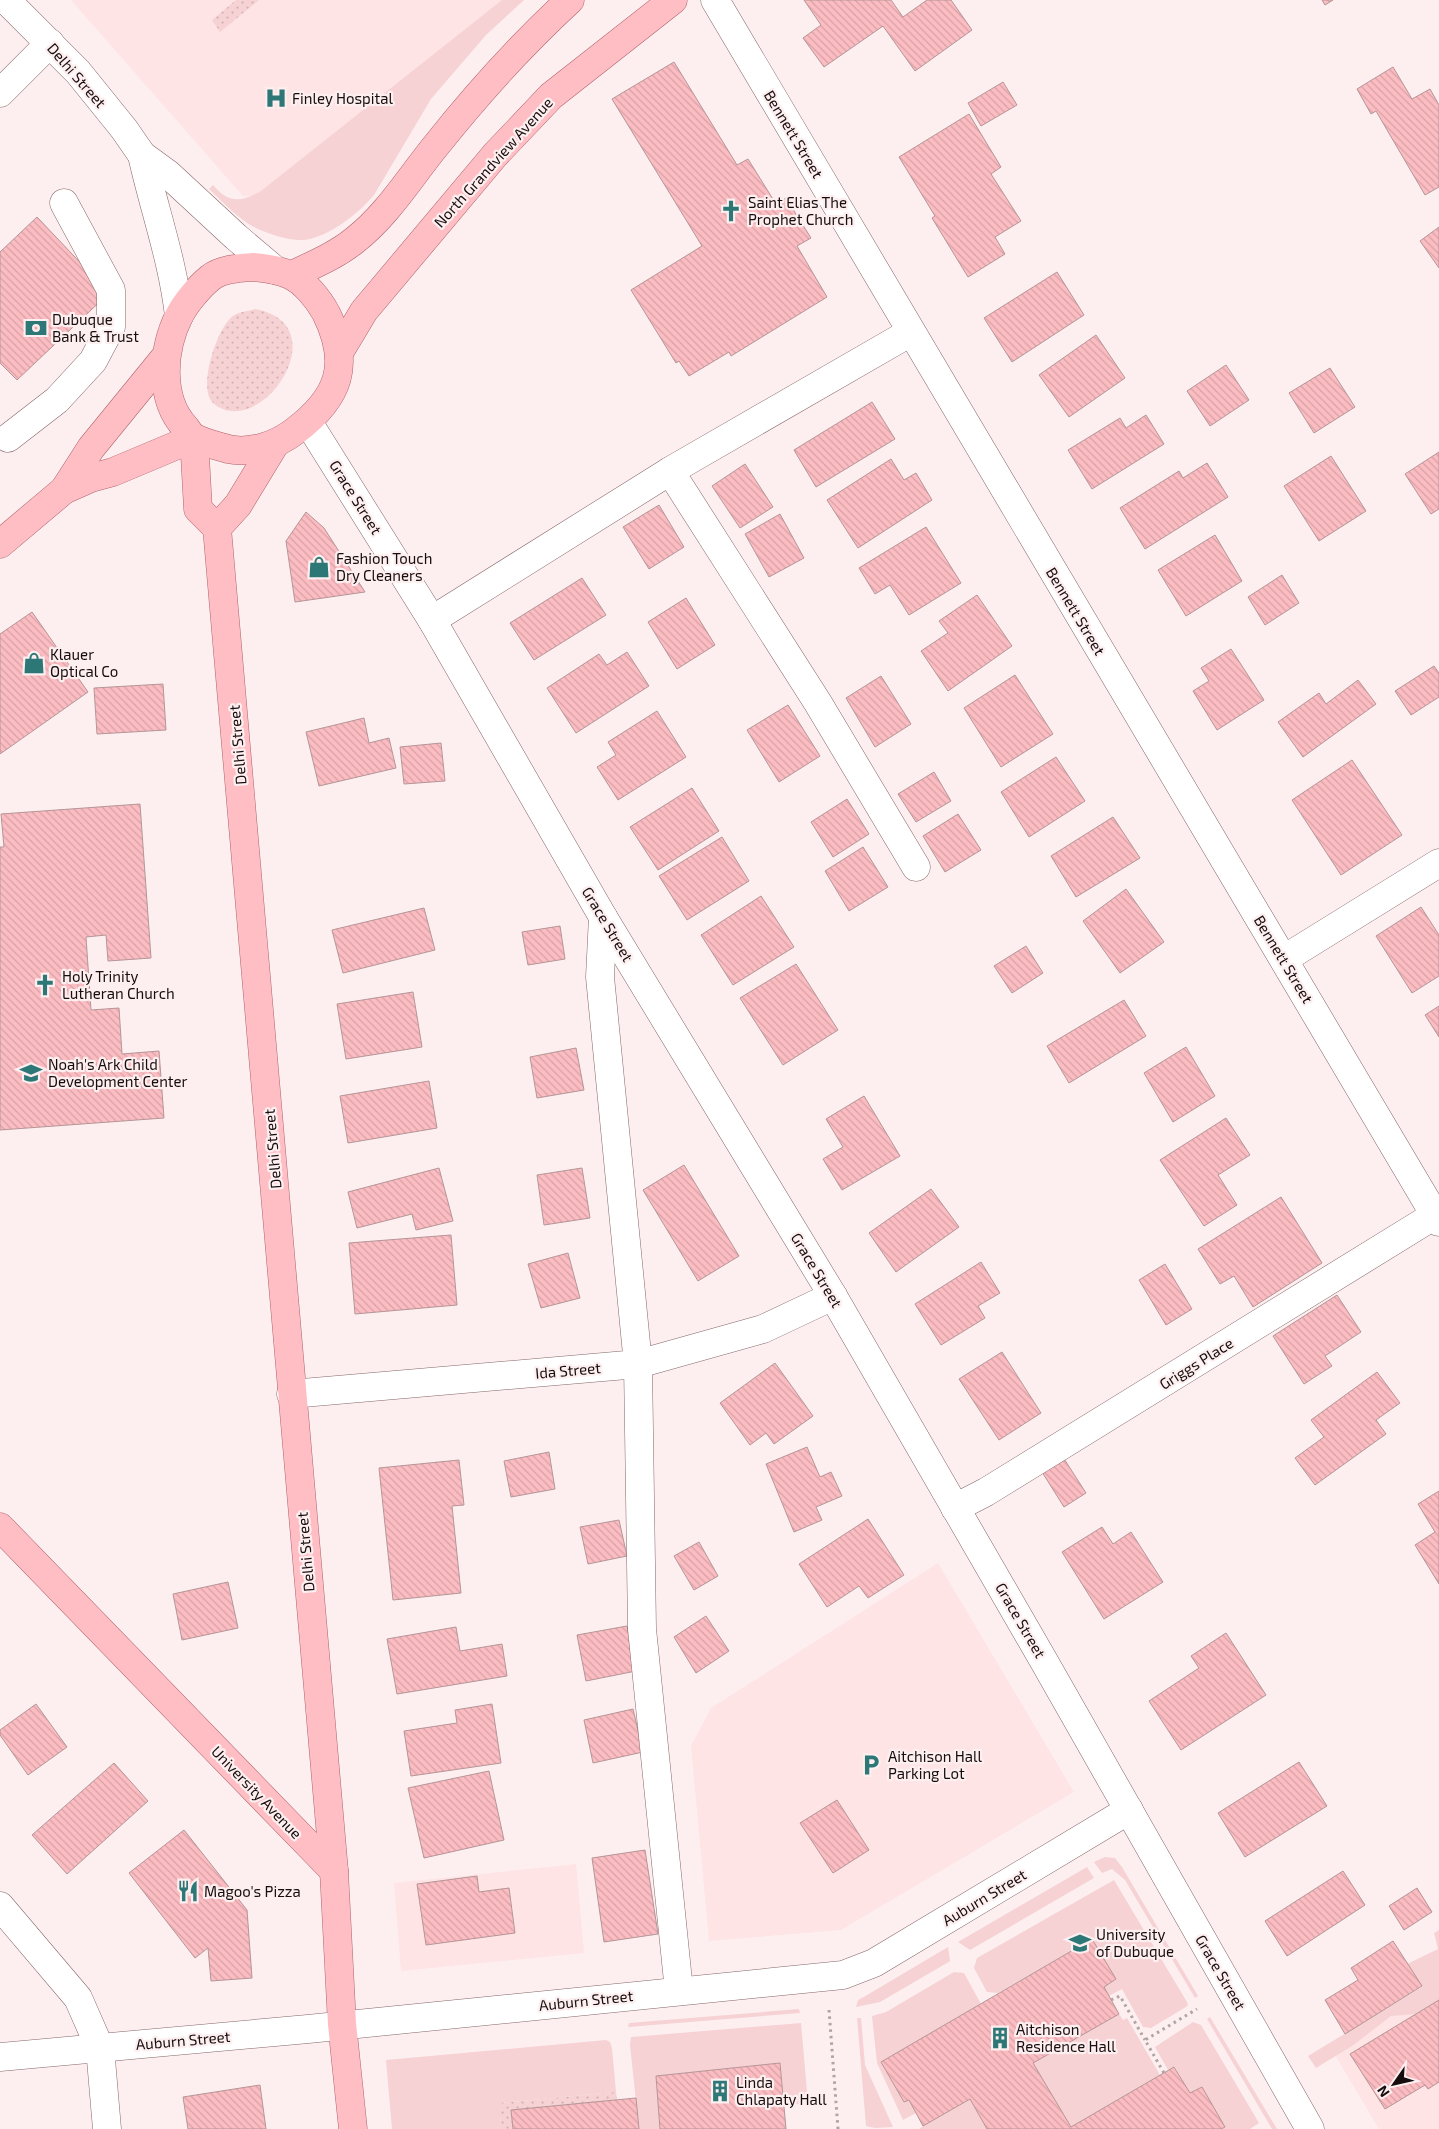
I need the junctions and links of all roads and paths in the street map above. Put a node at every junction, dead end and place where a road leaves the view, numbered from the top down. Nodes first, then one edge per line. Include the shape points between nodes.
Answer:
1 (6, 0) edge
2 (570, 0) edge
3 (673, 0) edge
4 (715, 0) edge
5 (50, 43) junction
6 (0, 93) edge
7 (142, 155) junction
8 (64, 203) dead end
9 (284, 272) junction
10 (179, 316) junction
11 (911, 332) junction
12 (340, 351) junction
13 (166, 356) junction
14 (308, 422) junction
15 (8, 438) dead end
16 (194, 438) junction
17 (275, 444) junction
18 (670, 471) junction
19 (64, 490) junction
20 (217, 528) junction
21 (0, 544) edge
22 (432, 620) junction
23 (1439, 863) edge
24 (916, 867) dead end
25 (603, 916) junction
26 (1284, 959) junction
27 (1437, 1218) edge
28 (833, 1296) junction
29 (638, 1364) junction
30 (291, 1394) junction
31 (955, 1508) junction
32 (0, 1527) edge
33 (1129, 1810) junction
34 (334, 1871) junction
35 (0, 1906) edge
36 (827, 1977) junction
37 (679, 1991) junction
38 (1111, 2000) dead end
39 (1197, 2009) dead end
40 (342, 2024) junction
41 (1145, 2040) junction
42 (100, 2048) junction
43 (0, 2057) edge
44 (1164, 2073) dead end
45 (107, 2129) edge
46 (353, 2129) edge
47 (838, 2129) edge
48 (1310, 2129) edge

1 - 5 street, Delhi Street
2 - 9 main road via 498,72 380,216 355,241
3 - 12 main road, North Grandview Avenue via 551,96 495,155 364,312
4 - 11 street, Bennett Street
5 - 6 street
5 - 7 street, Delhi Street via 83,78
7 - 9 street, Delhi Street via 168,174 236,238
7 - 10 street, Delhi Street via 175,284
8 - 15 street via 111,290 111,327 93,361 63,394
9 - 10 main road via 238,268 210,277
9 - 12 main road via 321,304
10 - 13 main road
11 - 18 street
11 - 26 street, Bennett Street
12 - 14 main road via 332,390
13 - 16 main road via 167,391 176,418
13 - 19 main road via 91,448
14 - 17 main road
14 - 22 street, Grace Street
16 - 17 main road via 229,449
16 - 19 main road
16 - 20 main road via 198,509
17 - 20 main road via 238,505
18 - 22 street
18 - 24 street via 818,703
19 - 21 main road
20 - 30 main road, Delhi Street
22 - 25 street, Grace Street
23 - 26 street
25 - 28 street, Grace Street
25 - 29 street via 600,977
26 - 27 street, Bennett Street
27 - 31 street, Griggs Place
28 - 29 street, Ida Street via 764,1330
28 - 31 street, Grace Street
29 - 30 street, Ida Street
29 - 37 street via 642,1629
30 - 34 main road, Delhi Street
31 - 33 street, Grace Street
32 - 34 main road, University Avenue
33 - 36 street, Auburn Street via 874,1963 843,1975
33 - 48 street, Grace Street
34 - 40 main road
35 - 42 street via 78,1998
36 - 37 street, Auburn Street
36 - 47 path
37 - 40 street, Auburn Street
38 - 41 path via 1120,1996
39 - 41 path
40 - 42 street, Auburn Street
40 - 46 main road
41 - 44 path
42 - 43 street, Auburn Street
42 - 45 street

